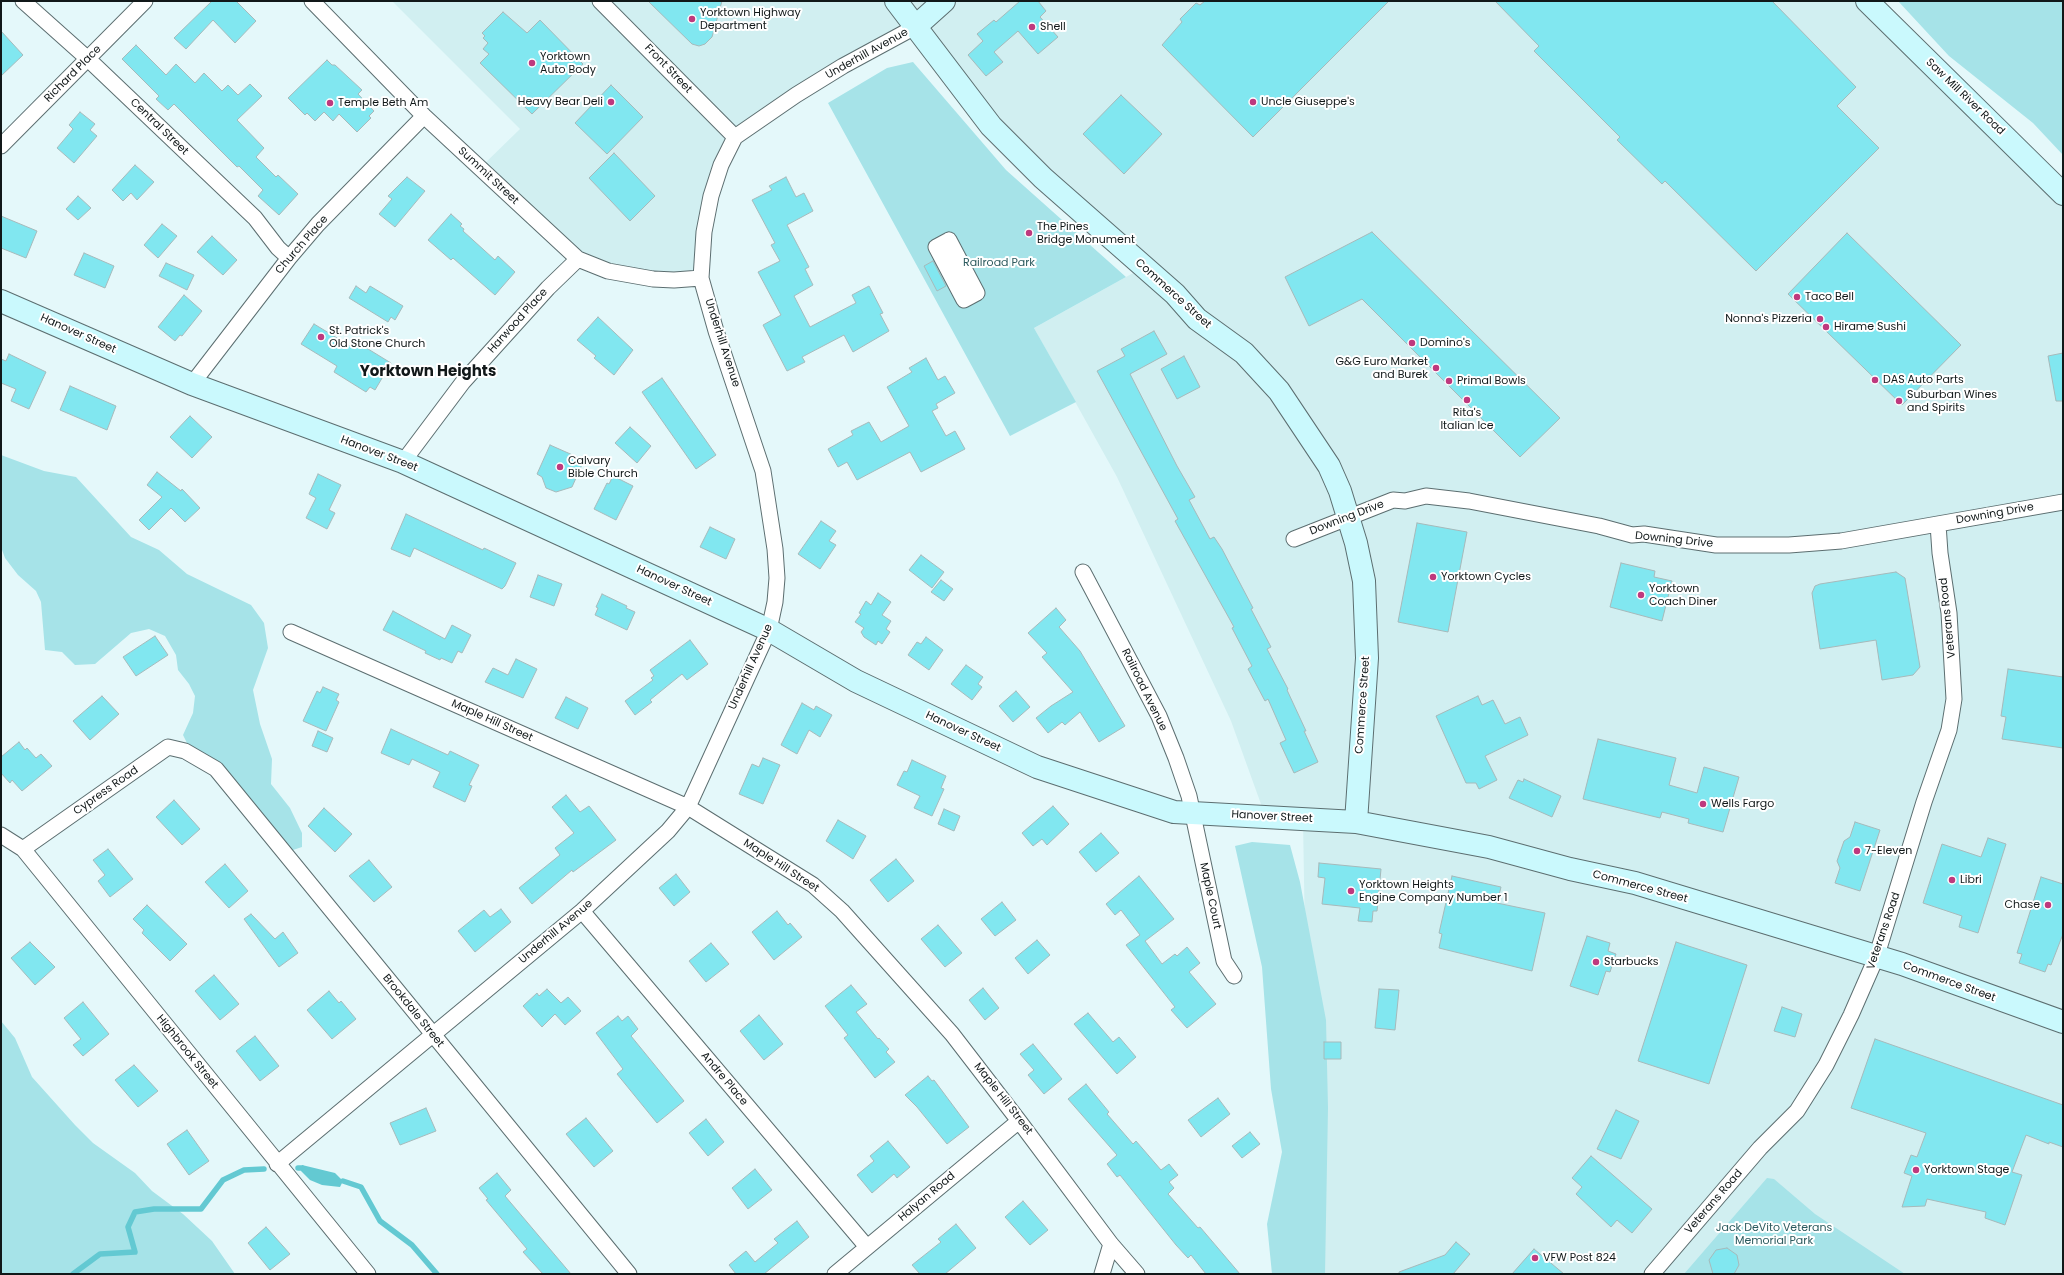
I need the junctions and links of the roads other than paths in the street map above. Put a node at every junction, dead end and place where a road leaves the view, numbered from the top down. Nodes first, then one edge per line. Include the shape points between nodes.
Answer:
1 (23, 1) edge
2 (145, 1) edge
3 (312, 1) edge
4 (600, 1) edge
5 (896, 1) edge
6 (944, 1) edge
7 (1867, 1) edge
8 (914, 27) junction
9 (88, 59) junction
10 (424, 116) junction
11 (734, 137) junction
12 (1, 146) edge
13 (2063, 194) edge
14 (289, 258) junction
15 (578, 259) junction
16 (701, 278) junction
17 (1, 301) edge
18 (192, 384) junction
19 (403, 462) junction
20 (2063, 502) edge
21 (1348, 517) junction
22 (1938, 524) junction
23 (1294, 538) dead end
24 (1083, 572) dead end
25 (769, 630) junction
26 (291, 632) dead end
27 (192, 755) joint
28 (688, 807) junction
29 (1193, 812) junction
30 (1356, 822) junction
31 (1, 835) edge
32 (22, 849) junction
33 (582, 911) junction
34 (1876, 958) junction
35 (1234, 976) dead end
36 (2063, 1022) edge
37 (432, 1035) junction
38 (1020, 1121) junction
39 (277, 1164) junction
40 (1111, 1244) junction
41 (867, 1247) junction
42 (368, 1274) edge
43 (629, 1274) edge
44 (835, 1274) edge
45 (1102, 1274) edge
46 (1137, 1274) edge
47 (1652, 1274) edge

1 - 9 street, Central Street
2 - 9 street, Richard Place
3 - 10 street, Summit Street
4 - 11 street, Front Street
5 - 8 street, Underhill Avenue
6 - 8 street
7 - 13 street, Saw Mill River Road
8 - 11 street, Underhill Avenue via 843,66
8 - 21 street, Commerce Street via 991,126 1043,178 1175,294 1197,319 1244,353 1280,391 1328,466 1340,491
9 - 12 street, Richard Place
9 - 14 street, Central Street via 255,218
10 - 14 street, Church Place via 318,224
10 - 15 street, Summit Street
11 - 16 street, Underhill Avenue via 711,196 704,232
14 - 18 street, Church Place
15 - 16 street, Summit Street via 608,272 653,279
15 - 19 street, Harwood Place via 548,288 463,382
16 - 25 street, Underhill Avenue via 763,471 777,578
17 - 18 street, Hanover Street
18 - 19 street, Hanover Street
19 - 25 street, Hanover Street
20 - 22 street, Downing Drive
21 - 22 street, Downing Drive via 1393,500 1405,501 1426,496 1469,501 1584,523 1632,536 1644,534 1716,545 1789,545 1841,541
21 - 23 street, Downing Drive
21 - 30 street, Commerce Street via 1364,581 1367,658
22 - 34 street, Veterans Road via 1949,613 1954,699 1949,730
24 - 29 street, Railroad Avenue via 1159,716
25 - 28 street, Underhill Avenue
25 - 29 street, Hanover Street via 856,681 1037,767 1174,812
26 - 28 street, Maple Hill Street
27 - 32 street, Cypress Road via 168,747
27 - 37 street, Brookdale Street via 216,769
28 - 33 street, Underhill Avenue via 668,831
28 - 38 street, Maple Hill Street via 813,885 842,911 952,1034
29 - 30 street, Hanover Street
29 - 35 street, Maple Court via 1224,961
30 - 34 street, Commerce Street via 1489,847 1635,883
31 - 32 street, Highbrook Street
32 - 39 street, Highbrook Street
33 - 37 street, Underhill Avenue
33 - 41 street, Andre Place
34 - 36 street, Commerce Street via 1902,964
34 - 47 street, Veterans Road via 1826,1065 1796,1111 1760,1148
37 - 39 street, Underhill Avenue
37 - 43 street, Brookdale Street
38 - 40 street, Maple Hill Street
38 - 41 street, Halyan Road
39 - 42 street, Highbrook Street
40 - 45 street
40 - 46 street, Maple Hill Street
41 - 44 street, Halyan Road

